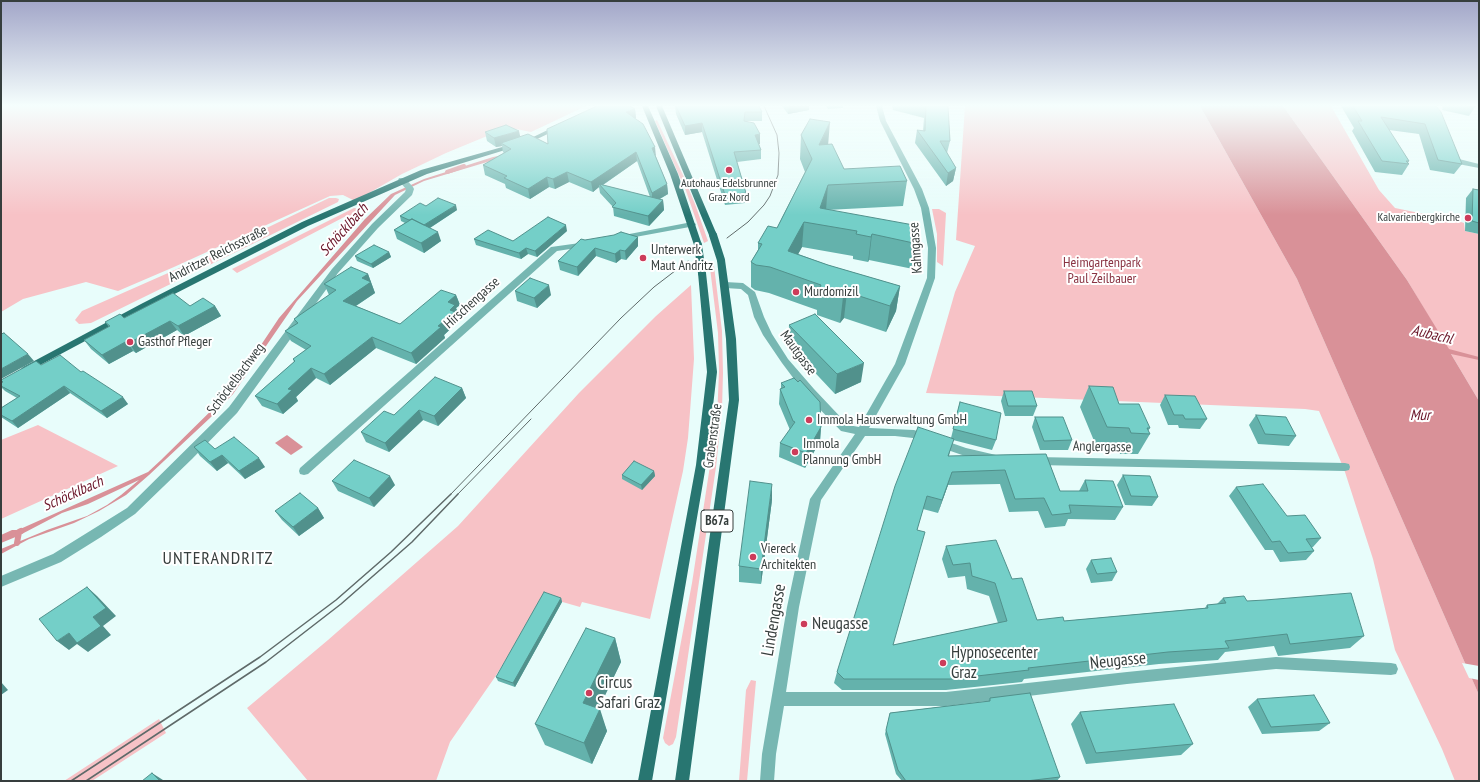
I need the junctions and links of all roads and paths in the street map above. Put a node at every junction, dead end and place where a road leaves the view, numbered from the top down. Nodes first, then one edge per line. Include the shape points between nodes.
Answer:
1 (524, 142) edge
2 (661, 142) edge
3 (674, 142) edge
4 (894, 142) edge
5 (1449, 146) edge
6 (1479, 166) edge
7 (406, 185) junction
8 (692, 224) junction
9 (608, 240) edge
10 (593, 242) edge
11 (725, 285) junction
12 (18, 373) edge
13 (862, 432) junction
14 (1005, 461) edge
15 (1027, 461) edge
16 (1346, 467) dead end
17 (304, 471) dead end
18 (1, 582) edge
19 (1391, 669) dead end
20 (778, 699) junction
21 (645, 781) edge
22 (682, 781) edge
23 (767, 781) edge

1 - 7 main road, Andritzer Reichsstraße via 454,164
2 - 8 main road, Grabenstraße / B67a
3 - 11 main road, Grabenstraße / B67a, bridge via 713,235
4 - 13 street, Kahngasse via 925,208 932,248 932,278 900,364
5 - 6 street via 1456,161
7 - 12 main road, Andritzer Reichsstraße via 304,224
7 - 18 street, Schöckelbachweg via 407,195 374,226 335,271 233,410 131,512 57,558
8 - 9 street
8 - 21 main road, Grabenstraße / B67a, bridge via 702,273 712,372 703,450
10 - 17 street, Hirschengasse via 554,249
11 - 13 street, Mautgasse via 743,286 752,294 768,335 793,371 845,428
11 - 22 main road, Grabenstraße / B67a via 734,400
13 - 14 street via 914,434 965,452
13 - 20 street, Lindengasse via 816,499 793,607
15 - 16 street, Anglergasse
19 - 20 street, Neugasse via 1276,663 946,699
20 - 23 street, Lindengasse

